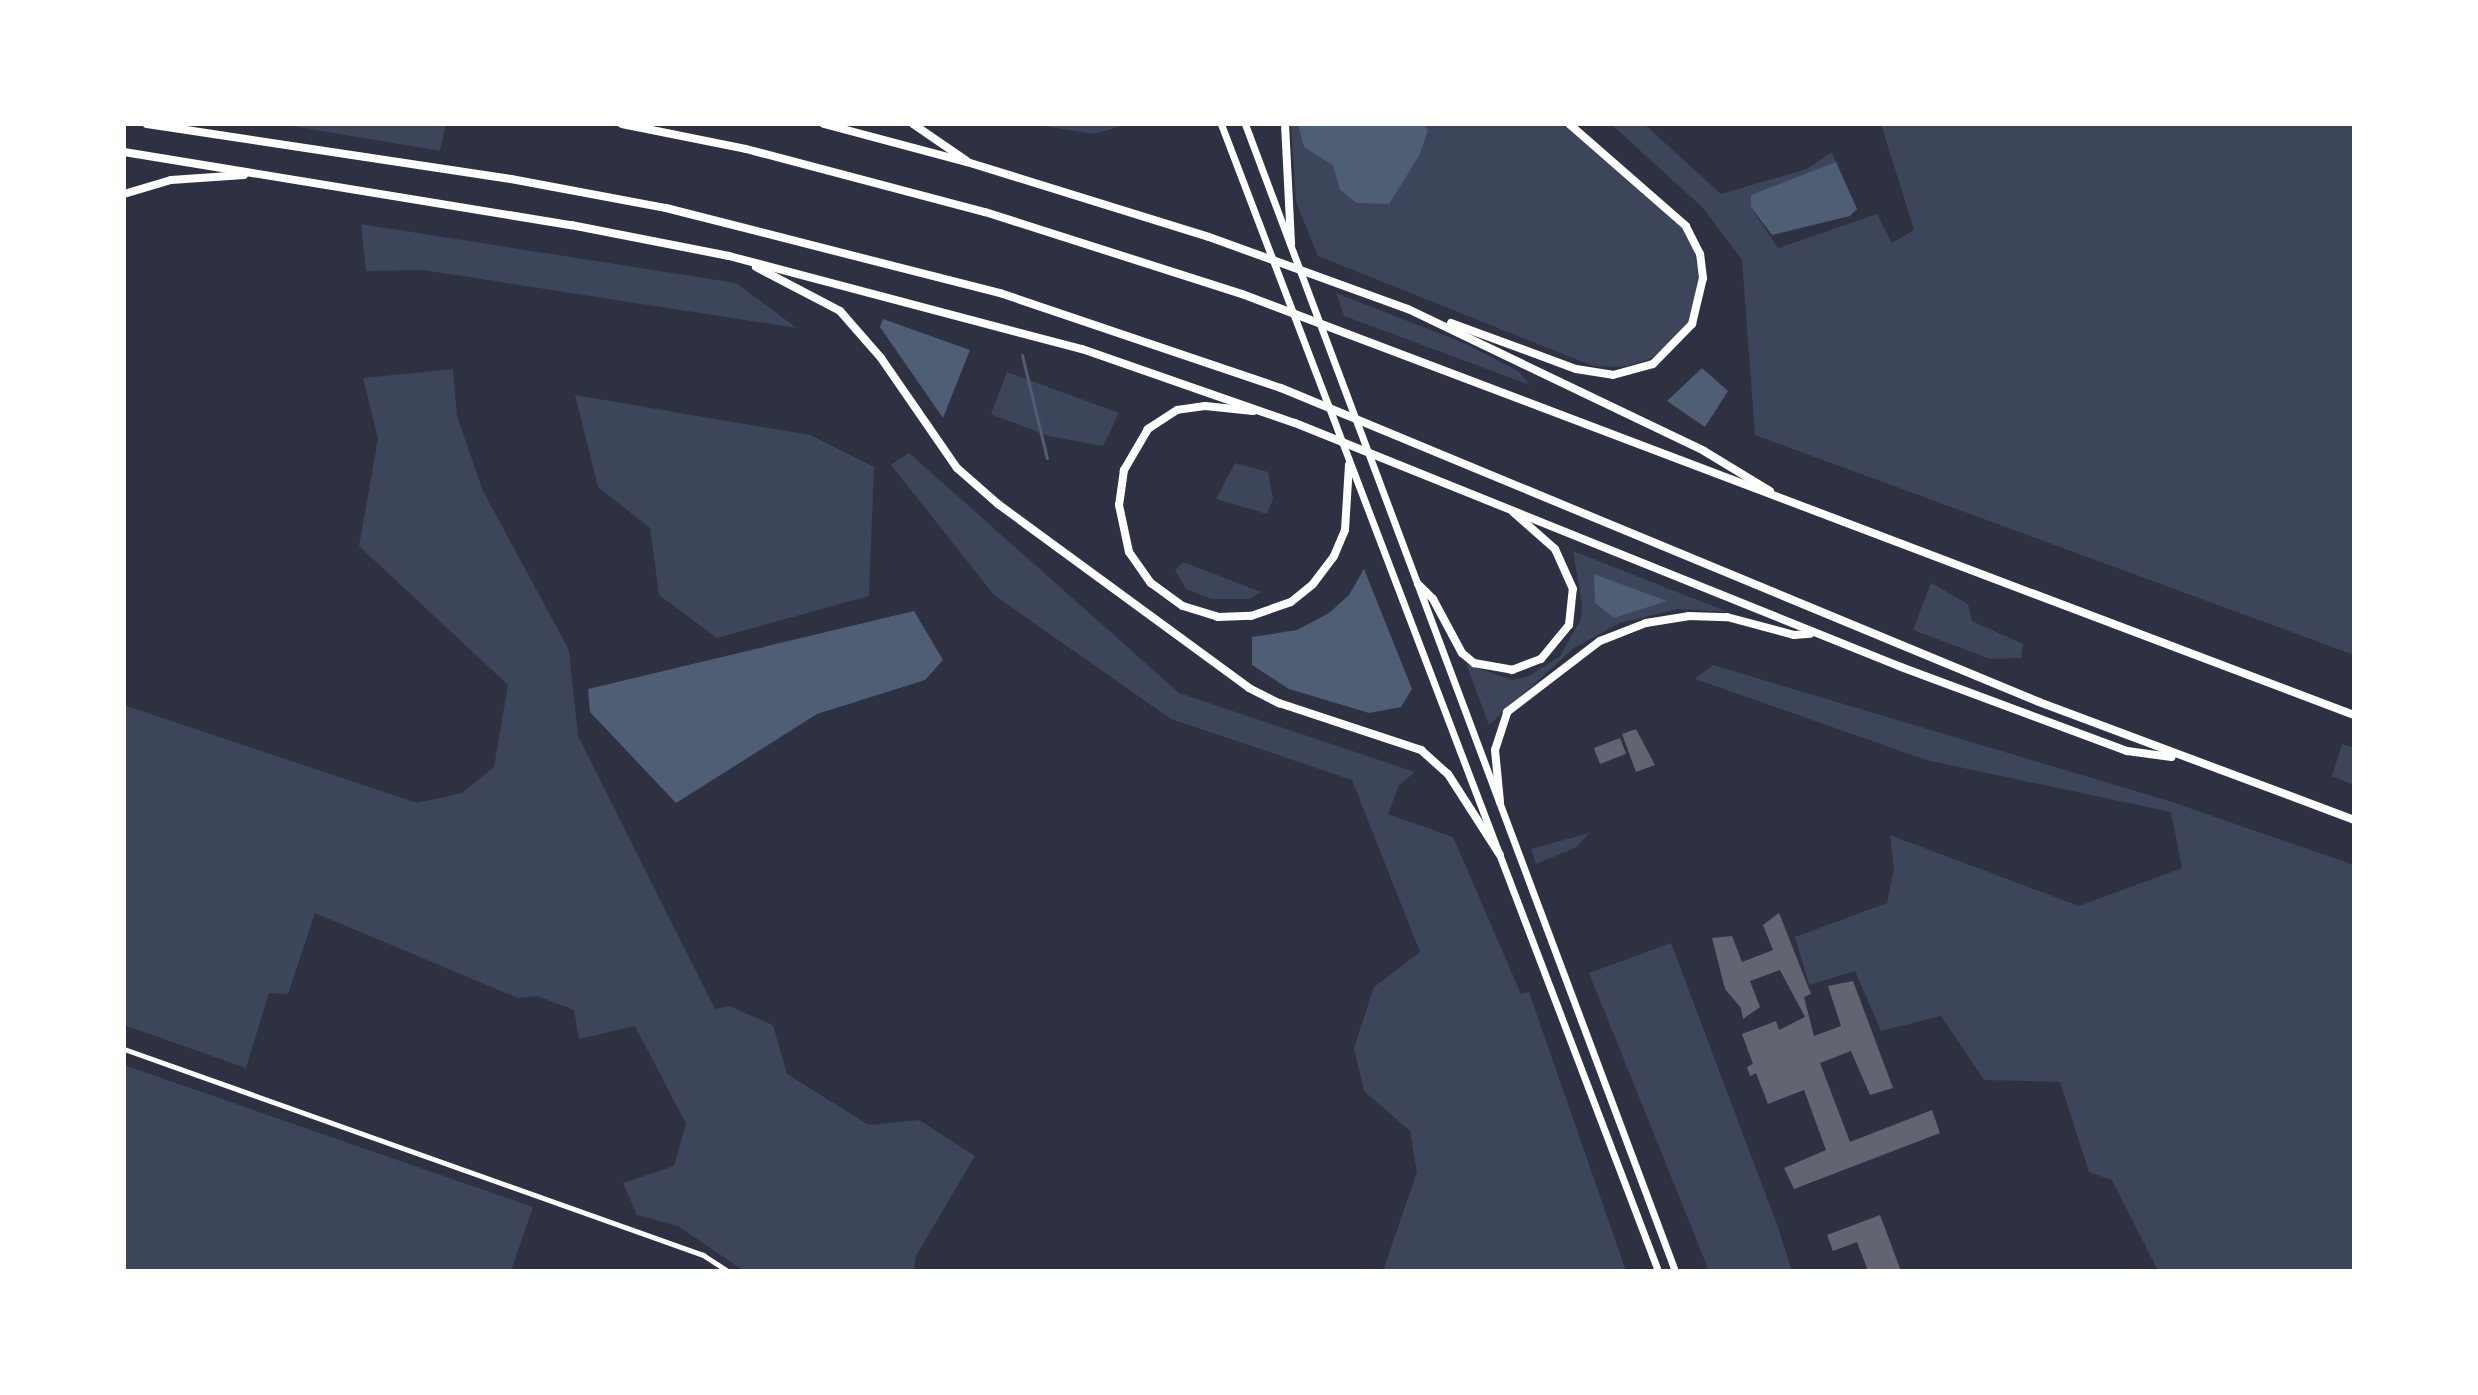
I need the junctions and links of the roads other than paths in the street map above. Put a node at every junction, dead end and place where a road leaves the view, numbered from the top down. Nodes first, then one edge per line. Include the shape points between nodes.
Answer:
1 (147, 124) edge
2 (622, 124) edge
3 (824, 124) edge
4 (913, 124) edge
5 (1221, 124) edge
6 (1245, 124) edge
7 (1285, 124) edge
8 (1569, 124) edge
9 (124, 152) edge
10 (967, 162) junction
11 (260, 173) junction
12 (124, 194) edge
13 (1291, 244) junction
14 (729, 256) junction
15 (1408, 309) junction
16 (1262, 412) junction
17 (1349, 465) junction
18 (1791, 503) junction
19 (1507, 507) junction
20 (1418, 584) junction
21 (1814, 633) junction
22 (2354, 715) edge
23 (2184, 759) junction
24 (1500, 802) junction
25 (2354, 820) edge
26 (1500, 855) junction
27 (124, 1049) edge
28 (728, 1271) edge
29 (1658, 1271) edge
30 (1675, 1271) edge

1 - 23 highway via 511,179 814,242 1000,293 1281,388 1403,436
2 - 18 highway via 746,149 985,212 1242,294
3 - 10 highway
4 - 10 highway
5 - 17 highway
6 - 13 highway
7 - 13 highway
8 - 15 highway via 1676,214 1694,240 1703,287 1697,314 1680,342 1642,369 1596,374
9 - 11 highway
10 - 15 highway via 1225,242
11 - 12 highway via 171,180
11 - 14 highway
13 - 20 highway
14 - 16 highway via 1012,329
14 - 26 highway via 789,280 840,311 881,358 957,468 1221,671 1279,703 1421,750 1448,774
15 - 18 highway via 1704,451
16 - 17 highway via 1198,405 1177,410 1148,429 1135,447 1121,487 1120,523 1137,566 1167,597 1218,617 1251,616 1291,602 1334,556 1347,518
16 - 19 highway
17 - 26 highway
18 - 22 highway
19 - 20 highway via 1555,549 1569,576 1574,600 1569,625 1548,654 1512,670 1474,663 1462,653 1433,599
19 - 21 highway
20 - 24 highway
21 - 23 highway via 2127,751
21 - 24 highway via 1794,635 1727,617 1689,616 1646,623 1600,641 1507,712 1495,750
23 - 25 highway
24 - 30 highway
26 - 29 highway
27 - 28 street via 703,1255

